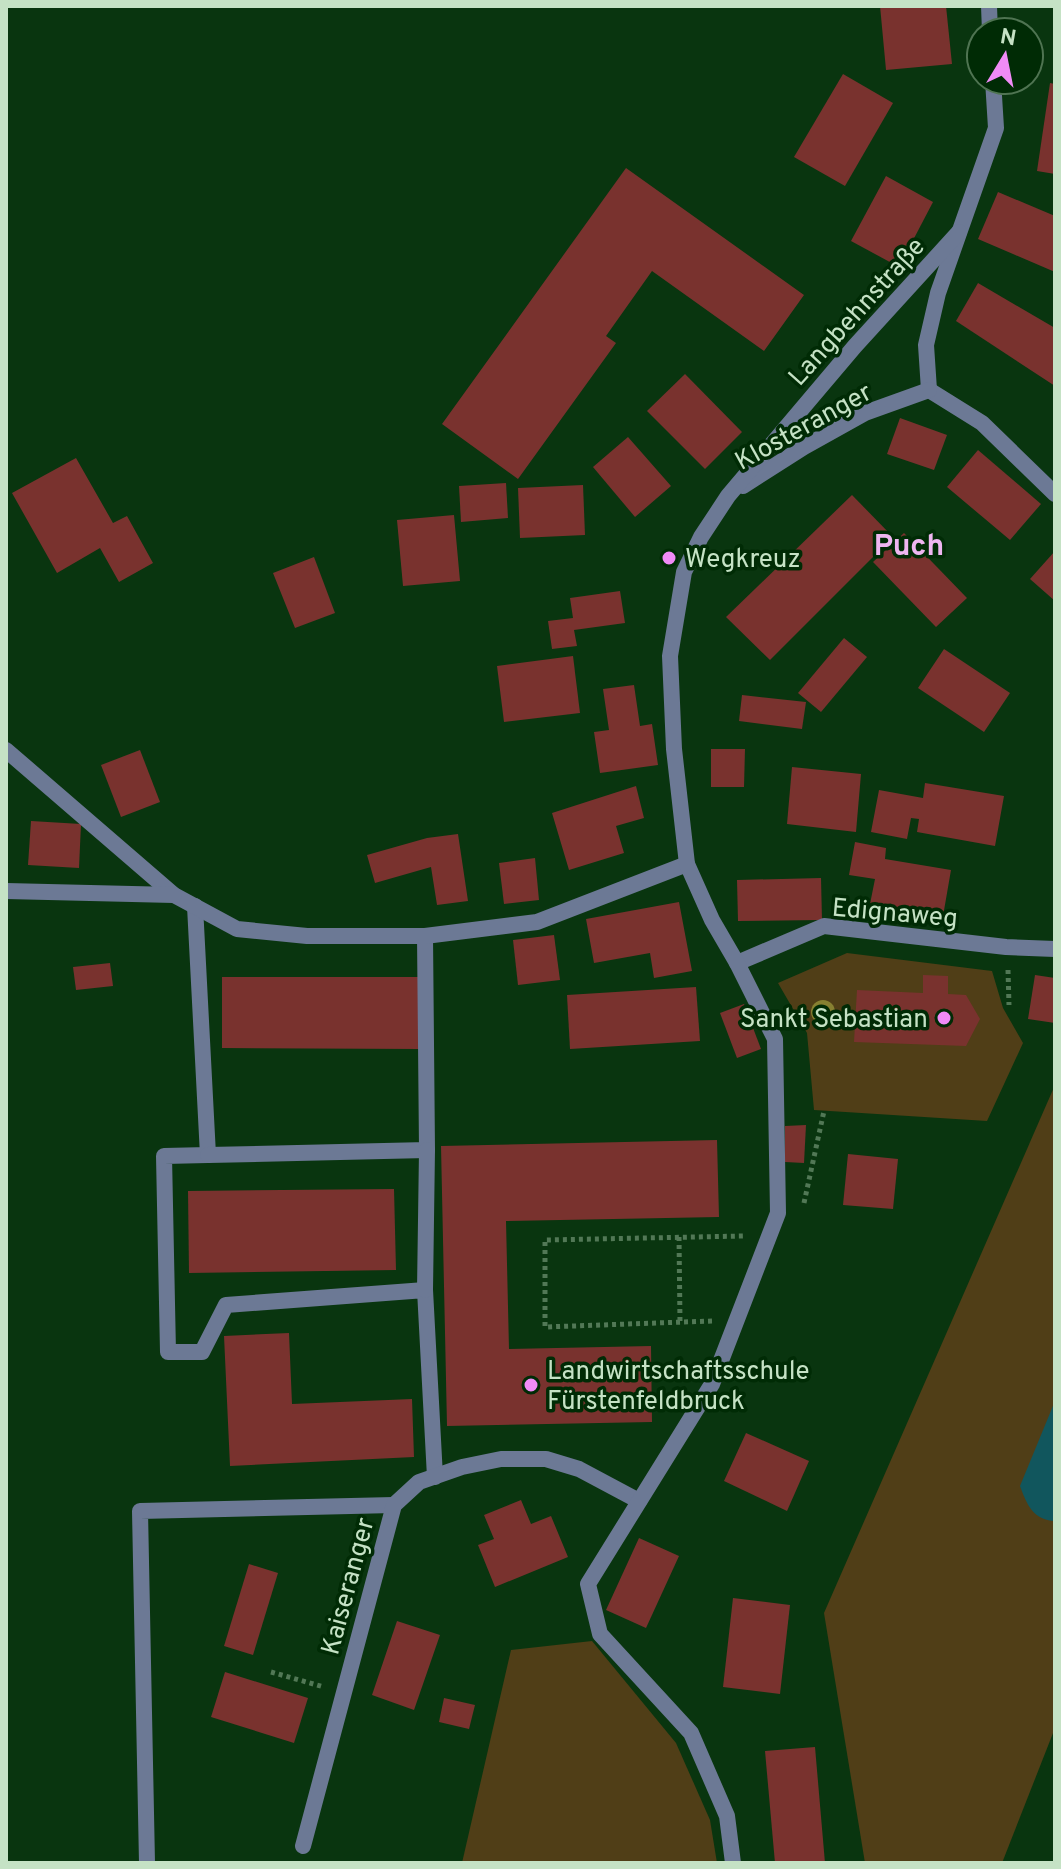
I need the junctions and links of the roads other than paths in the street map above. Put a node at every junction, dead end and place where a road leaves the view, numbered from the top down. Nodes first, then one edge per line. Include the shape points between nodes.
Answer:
1 (994, 96) edge
2 (959, 232) junction
3 (929, 390) junction
4 (1055, 494) edge
5 (728, 496) junction
6 (6, 750) edge
7 (687, 864) junction
8 (6, 891) edge
9 (174, 895) junction
10 (195, 906) junction
11 (425, 936) junction
12 (1055, 949) edge
13 (737, 963) junction
14 (427, 1150) junction
15 (208, 1155) junction
16 (425, 1290) junction
17 (435, 1477) junction
18 (639, 1501) junction
19 (394, 1505) junction
20 (303, 1846) dead end
21 (147, 1863) edge
22 (733, 1863) edge

1 - 2 street, Langbehnstraße via 996,128
2 - 3 street, Langbehnstraße via 926,345
2 - 5 street, Langbehnstraße
3 - 4 street via 982,423
3 - 5 street, Klosteranger via 865,413
5 - 7 street, Langbehnstraße via 684,572 670,656
6 - 9 street
7 - 11 street via 537,922
7 - 13 street, Langbehnstraße
8 - 9 street
9 - 10 street
10 - 11 street via 237,929 307,936
10 - 15 street
11 - 14 street
12 - 13 street, Edignaweg via 824,926
13 - 18 street, Langbehnstraße via 775,1039 778,1213 712,1384
14 - 15 street
14 - 16 street
15 - 16 street via 164,1156 168,1352 202,1352 226,1305
16 - 17 street
17 - 18 street, Kaiseranger via 501,1459 546,1459 579,1469
17 - 19 street, Kaiseranger via 419,1482
18 - 22 street, Langbehnstraße via 588,1584 600,1634 691,1733 727,1816
19 - 20 street, Kaiseranger
19 - 21 street via 140,1511

